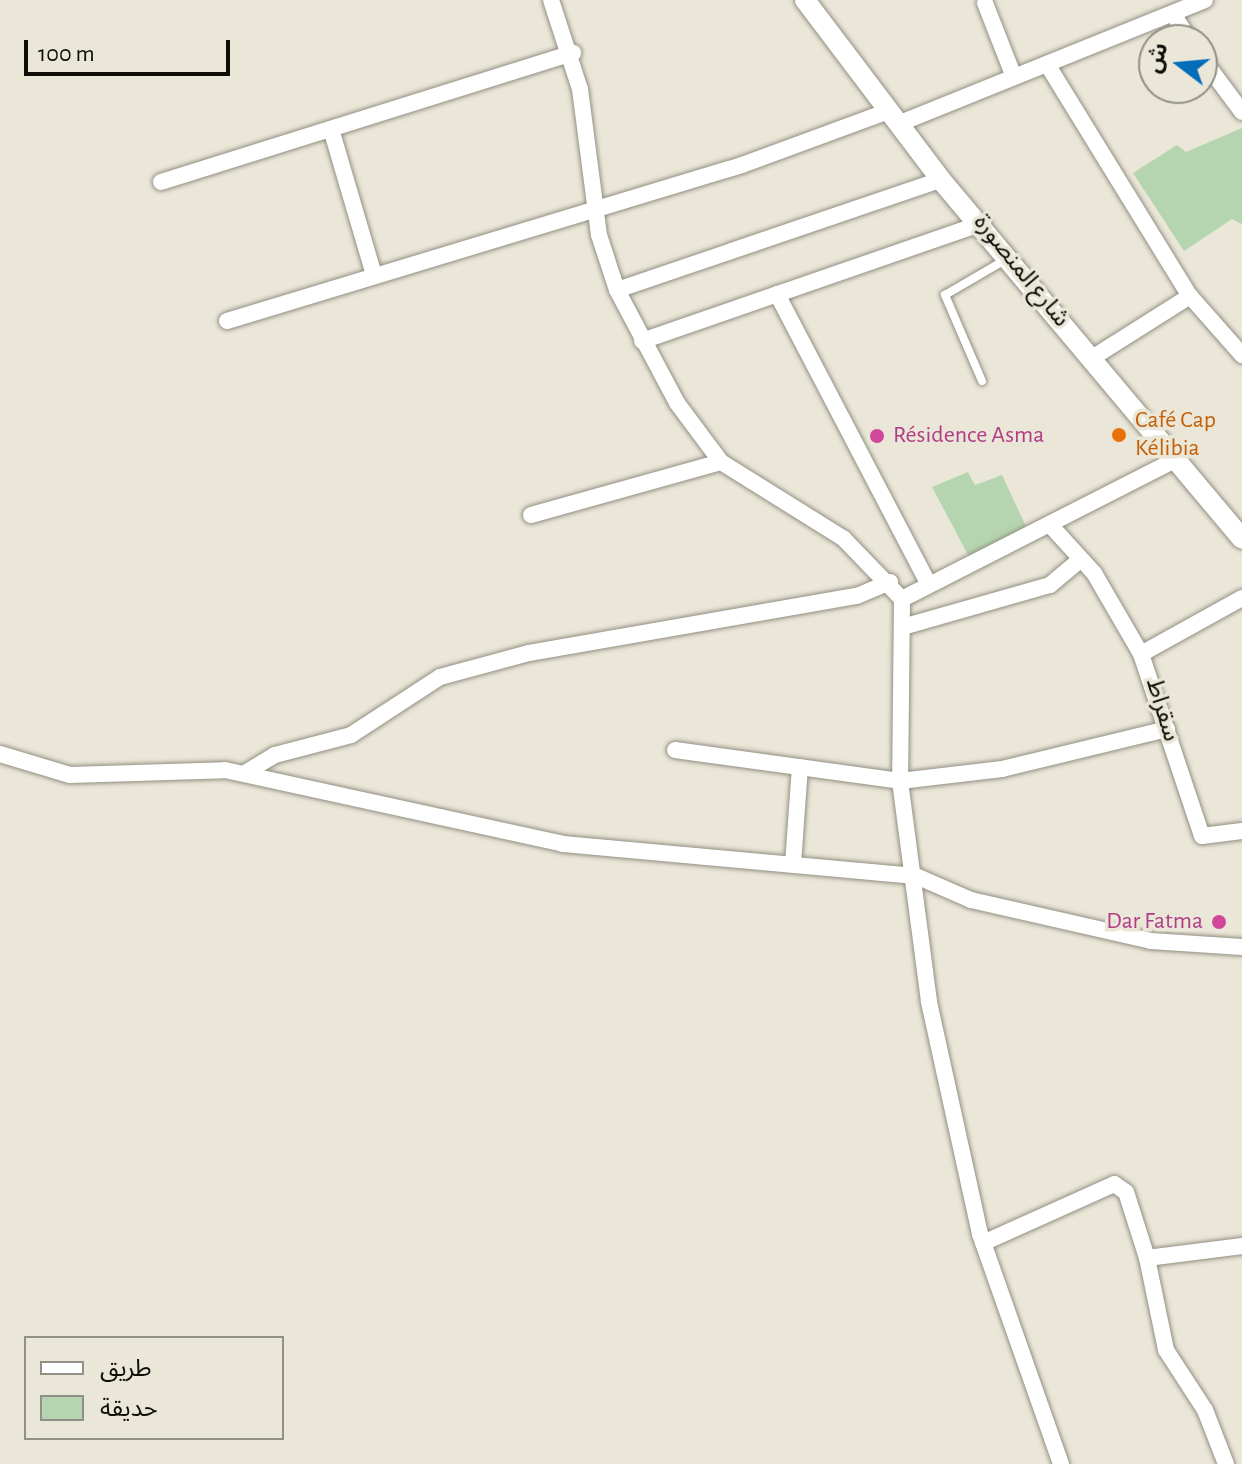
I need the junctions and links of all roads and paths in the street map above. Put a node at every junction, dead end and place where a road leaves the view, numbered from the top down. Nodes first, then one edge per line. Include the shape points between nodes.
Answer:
1 (551, 0) edge
2 (805, 0) edge
3 (1205, 0) edge
4 (985, 3) dead end
5 (1173, 14) junction
6 (1180, 24) edge
7 (573, 53) junction
8 (1047, 64) junction
9 (1014, 77) junction
10 (1218, 80) edge
11 (1242, 112) edge
12 (894, 118) junction
13 (331, 129) junction
14 (941, 180) junction
15 (161, 182) dead end
16 (594, 207) junction
17 (983, 223) junction
18 (1010, 257) junction
19 (374, 275) junction
20 (617, 290) junction
21 (777, 294) junction
22 (1190, 296) junction
23 (227, 321) dead end
24 (642, 341) junction
25 (1242, 355) edge
26 (1092, 358) junction
27 (982, 381) dead end
28 (1175, 460) junction
29 (721, 462) junction
30 (531, 515) dead end
31 (1052, 527) junction
32 (1242, 539) edge
33 (1077, 562) junction
34 (890, 582) junction
35 (929, 585) junction
36 (1242, 598) edge
37 (902, 599) junction
38 (906, 626) junction
39 (1141, 654) junction
40 (1167, 729) junction
41 (675, 750) dead end
42 (0, 754) edge
43 (800, 767) junction
44 (245, 773) junction
45 (900, 781) junction
46 (1242, 831) edge
47 (793, 864) junction
48 (916, 876) junction
49 (1242, 947) edge
50 (983, 1243) junction
51 (1242, 1246) edge
52 (1147, 1258) junction
53 (1061, 1464) edge
54 (1226, 1464) edge

1 - 7 street
2 - 12 street, شارع المنصورة
3 - 5 street
4 - 9 street
5 - 6 street
5 - 8 street
7 - 13 street
7 - 16 street
8 - 9 street
8 - 22 street
9 - 12 street
10 - 11 street
12 - 14 street, شارع المنصورة
12 - 16 street
13 - 15 street
13 - 19 street
14 - 17 street, شارع المنصورة
14 - 20 street
16 - 19 street
16 - 20 street
17 - 18 street, شارع المنصورة
17 - 21 street
18 - 26 street, شارع المنصورة
18 - 27 lane via 945,295
19 - 23 street
20 - 24 street
21 - 24 street
21 - 35 street
22 - 25 street
22 - 26 street
24 - 29 street
26 - 28 street, شارع المنصورة
28 - 31 street
28 - 32 street, شارع المنصورة
29 - 30 street
29 - 34 street via 844,539
31 - 33 street
31 - 35 street
33 - 38 street via 1050,585
33 - 39 street via 1094,573
34 - 37 street
34 - 44 street via 857,596 529,653 440,677 351,735 275,755
35 - 37 street
36 - 39 street, سقراط
37 - 38 street
38 - 45 street
39 - 40 street, سقراط
40 - 45 street via 1002,769
40 - 46 street, سقراط via 1202,836
41 - 43 street
42 - 44 street via 70,775
43 - 45 street
43 - 47 street
44 - 47 street via 563,844
45 - 48 street
47 - 48 street
48 - 49 street via 971,900 1151,941
48 - 50 street via 929,1002
50 - 52 street via 1114,1184 1126,1192
50 - 53 street
51 - 52 street
52 - 54 street via 1166,1350 1205,1410

